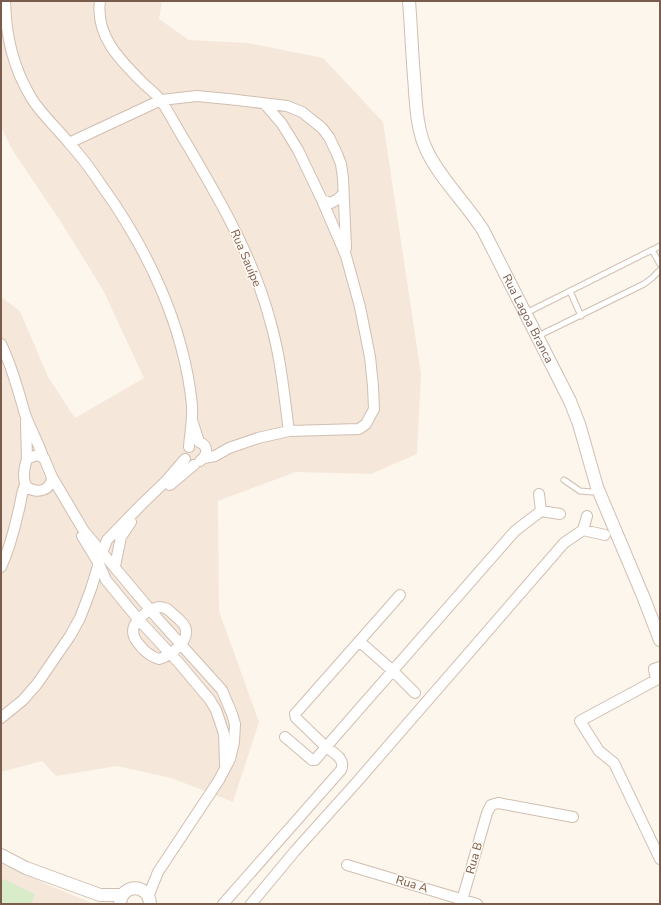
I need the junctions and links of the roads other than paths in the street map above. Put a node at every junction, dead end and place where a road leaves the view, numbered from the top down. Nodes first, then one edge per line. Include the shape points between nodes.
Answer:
1 (5, 1) edge
2 (100, 1) edge
3 (409, 1) edge
4 (161, 100) junction
5 (265, 104) junction
6 (304, 114) junction
7 (282, 124) junction
8 (69, 143) junction
9 (343, 194) junction
10 (322, 200) junction
11 (660, 246) edge
12 (652, 250) junction
13 (346, 256) junction
14 (660, 264) edge
15 (660, 270) edge
16 (570, 291) junction
17 (525, 314) junction
18 (581, 316) junction
19 (537, 337) junction
20 (1, 344) edge
21 (26, 416) junction
22 (192, 421) junction
23 (289, 431) junction
24 (202, 444) junction
25 (189, 447) junction
26 (229, 448) junction
27 (43, 457) junction
28 (204, 458) junction
29 (27, 460) junction
30 (190, 462) junction
31 (52, 477) junction
32 (564, 480) dead end
33 (25, 485) junction
34 (597, 487) junction
35 (40, 491) junction
36 (539, 494) dead end
37 (19, 510) junction
38 (541, 511) junction
39 (560, 514) dead end
40 (587, 516) dead end
41 (75, 520) junction
42 (583, 530) junction
43 (605, 536) dead end
44 (102, 553) junction
45 (98, 564) junction
46 (115, 566) junction
47 (1, 567) edge
48 (106, 580) junction
49 (91, 589) junction
50 (400, 595) dead end
51 (149, 610) junction
52 (138, 620) junction
53 (660, 640) edge
54 (359, 641) junction
55 (181, 644) junction
56 (170, 654) junction
57 (660, 667) edge
58 (393, 670) junction
59 (415, 693) dead end
60 (1, 718) edge
61 (285, 737) dead end
62 (326, 746) junction
63 (225, 768) junction
64 (573, 817) dead end
65 (1, 855) edge
66 (660, 859) edge
67 (347, 865) dead end
68 (146, 897) edge
69 (119, 901) edge
70 (462, 902) edge
71 (223, 904) edge
72 (250, 904) edge
73 (477, 904) edge

1 - 8 street via 10,49 20,75 32,99
2 - 4 street, Rua Sauípe via 101,24 106,39 118,57
3 - 17 street, Rua Lagoa Branca via 416,109 426,150 436,169 483,230
4 - 5 street via 197,96
4 - 8 street
4 - 23 street, Rua Sauípe via 214,190 254,272 279,357
5 - 6 street via 287,106
5 - 7 street
6 - 7 street via 291,115
6 - 9 street via 322,128 331,143 341,164
7 - 10 street via 298,150
8 - 22 street via 124,218 156,277 172,316 185,362
9 - 10 street via 331,203
9 - 13 street
10 - 13 street
11 - 12 lane
12 - 14 lane
12 - 16 lane
13 - 23 street via 370,357 374,409 366,424 359,429
15 - 18 lane via 644,284
16 - 17 lane
16 - 18 lane
17 - 19 street, Rua Lagoa Branca
18 - 19 lane
19 - 34 street, Rua Lagoa Branca via 575,410
20 - 21 street via 15,377
21 - 27 street
21 - 29 street
22 - 24 street
22 - 25 street
23 - 26 street
24 - 25 street via 193,443
24 - 26 street
24 - 28 street via 207,452
25 - 30 street
26 - 28 street via 215,456
27 - 29 street via 38,455
27 - 31 street
28 - 30 street
29 - 33 street
30 - 44 street via 166,481 111,536
30 - 46 street via 129,524 121,537
31 - 35 street via 49,488
31 - 41 street
32 - 34 lane via 580,491 592,492
33 - 35 street
33 - 37 street
34 - 53 street, Rua Lagoa Branca
35 - 37 street via 27,499
35 - 41 street via 58,497
36 - 38 street
37 - 47 street
38 - 39 street
38 - 58 street via 515,531
40 - 42 street
41 - 44 street
41 - 45 street
42 - 43 street
42 - 72 street via 564,543
44 - 45 street
44 - 46 street
45 - 48 street
45 - 49 street
46 - 51 street
48 - 49 street
48 - 52 street
49 - 60 street via 80,618 50,666 23,700
50 - 54 street
51 - 52 street
51 - 55 street
51 - 55 street via 158,607 169,609 186,631
52 - 56 street
52 - 56 street via 134,628 134,637 148,654 159,659
54 - 58 street
54 - 62 street via 296,714 296,718
55 - 56 street
55 - 63 street via 222,690 230,707 235,724 234,742
56 - 63 street via 216,710 224,734
57 - 66 street via 654,669 656,680 580,721 599,751 614,763
58 - 59 street
58 - 62 street
61 - 62 street via 312,760 315,760
62 - 71 street via 342,761 344,765 341,770
63 - 68 street via 158,872
64 - 70 street, Rua B via 498,803 492,805 487,813
65 - 69 street via 26,868
67 - 70 street, Rua A
68 - 69 street via 132,888
70 - 73 street, Rua A

